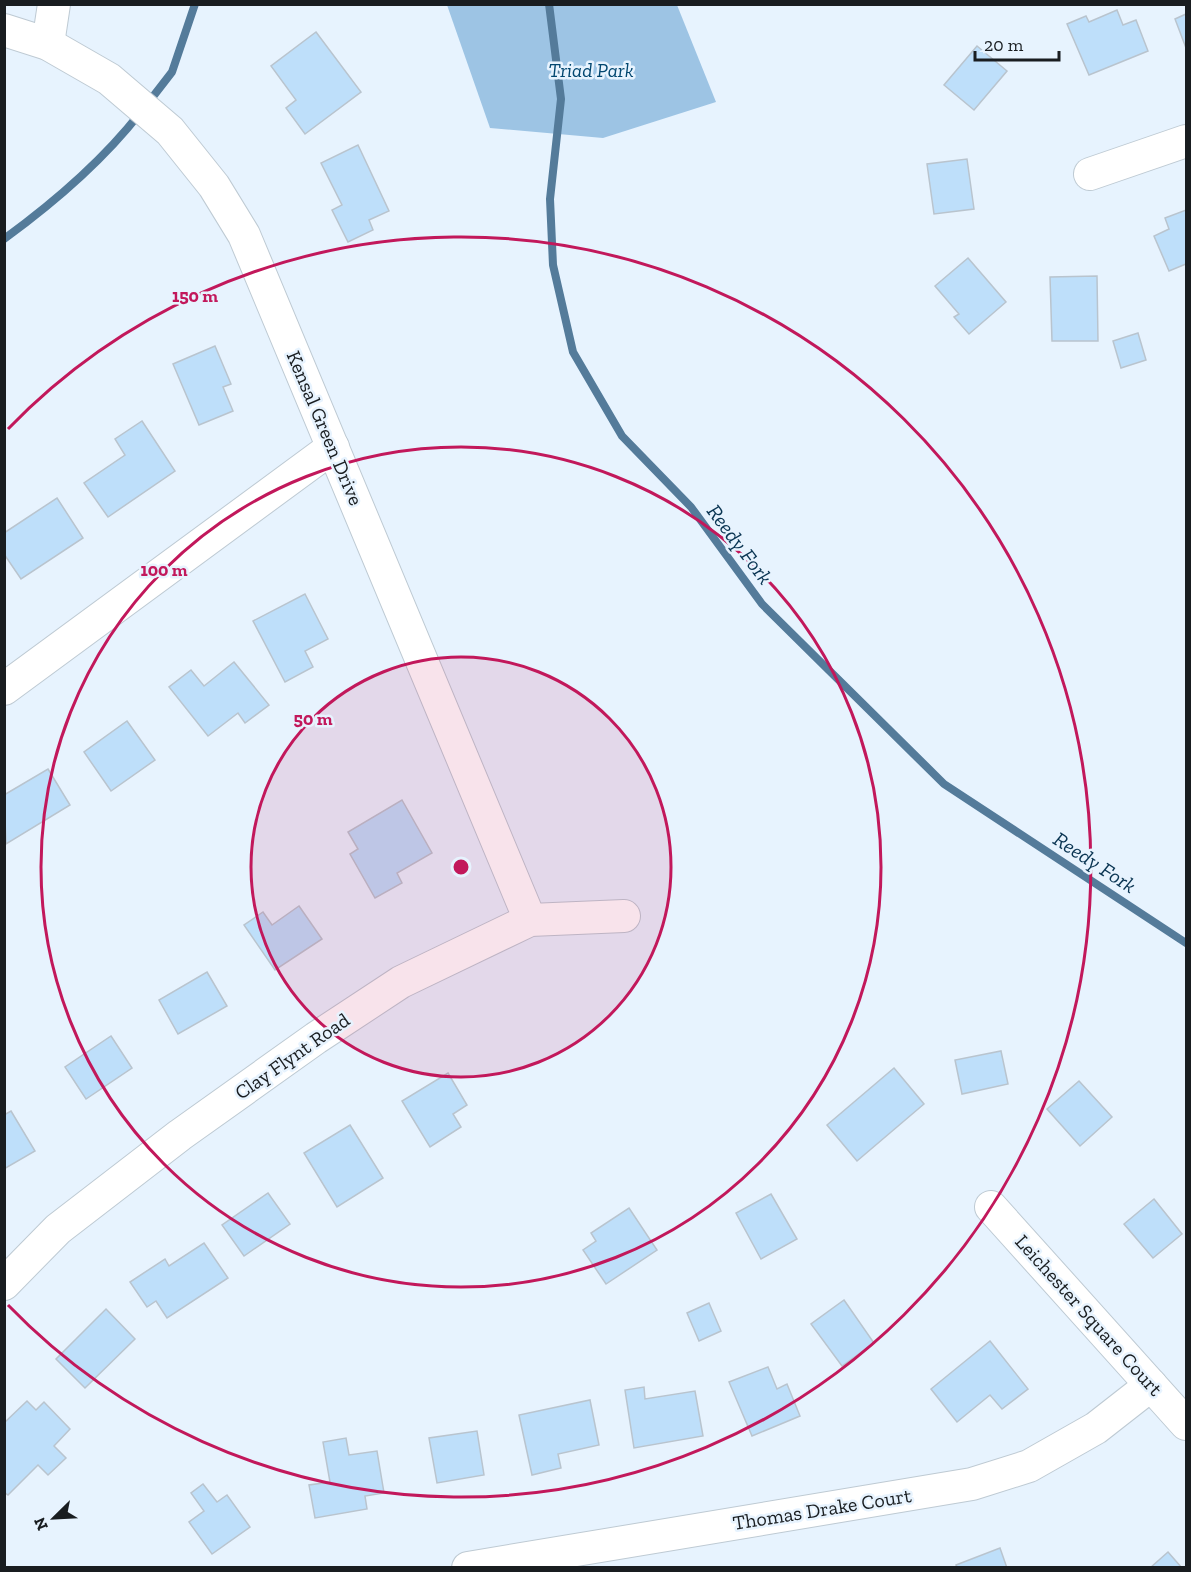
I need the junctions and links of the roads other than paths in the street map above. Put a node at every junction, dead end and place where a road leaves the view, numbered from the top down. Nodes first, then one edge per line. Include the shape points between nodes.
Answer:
1 (54, 4) edge
2 (4, 30) edge
3 (48, 44) junction
4 (1186, 141) edge
5 (1090, 174) dead end
6 (333, 447) junction
7 (4, 689) edge
8 (624, 916) dead end
9 (531, 920) junction
10 (991, 1207) dead end
11 (4, 1284) edge
12 (1152, 1385) junction
13 (1186, 1424) edge
14 (468, 1568) edge

1 - 3 street
2 - 3 street, Kensal Green Drive
3 - 6 street, Kensal Green Drive via 108,79 170,131 214,186 244,235
4 - 5 street
6 - 7 street
6 - 9 street, Kensal Green Drive
8 - 9 street, Clay Flynt Road
9 - 11 street, Clay Flynt Road via 401,982 316,1038 58,1229
10 - 12 street, Leichester Square Court
12 - 13 street, Leichester Square Court
12 - 14 street, Thomas Drake Court via 1096,1428 1029,1466 972,1484

